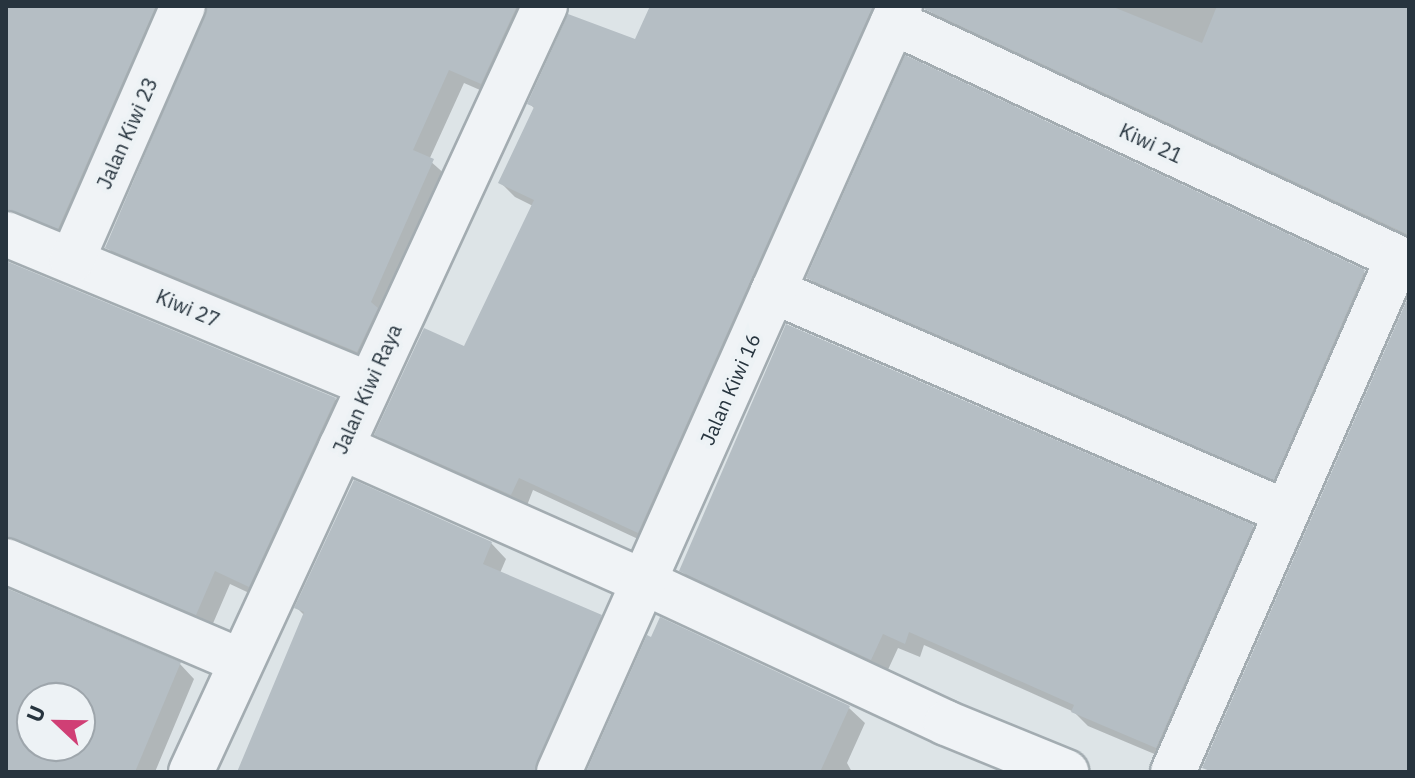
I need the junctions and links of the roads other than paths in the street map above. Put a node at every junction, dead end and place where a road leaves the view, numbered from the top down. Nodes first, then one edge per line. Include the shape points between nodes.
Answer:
1 (183, 6) edge
2 (545, 6) edge
3 (896, 14) edge
4 (6, 234) edge
5 (72, 260) junction
6 (1404, 260) edge
7 (773, 291) junction
8 (369, 384) junction
9 (341, 447) junction
10 (1286, 512) junction
11 (6, 561) edge
12 (644, 582) junction
13 (241, 661) junction
14 (191, 772) edge
15 (559, 772) edge
16 (1066, 772) edge
17 (1173, 772) edge

1 - 5 street, Jalan Kiwi 23
2 - 8 street, Jalan Kiwi Raya
3 - 6 street, Kiwi 21
3 - 7 street, Jalan Kiwi 16
4 - 5 street, Kiwi 27
5 - 8 street, Kiwi 27
6 - 10 street
7 - 10 street
7 - 12 street, Jalan Kiwi 16
8 - 9 street, Jalan Kiwi Raya
9 - 12 street
9 - 13 street, Jalan Kiwi Raya
10 - 17 street
11 - 13 street
12 - 15 street, Jalan Kiwi 16
12 - 16 street via 946,723
13 - 14 street, Jalan Kiwi Raya

